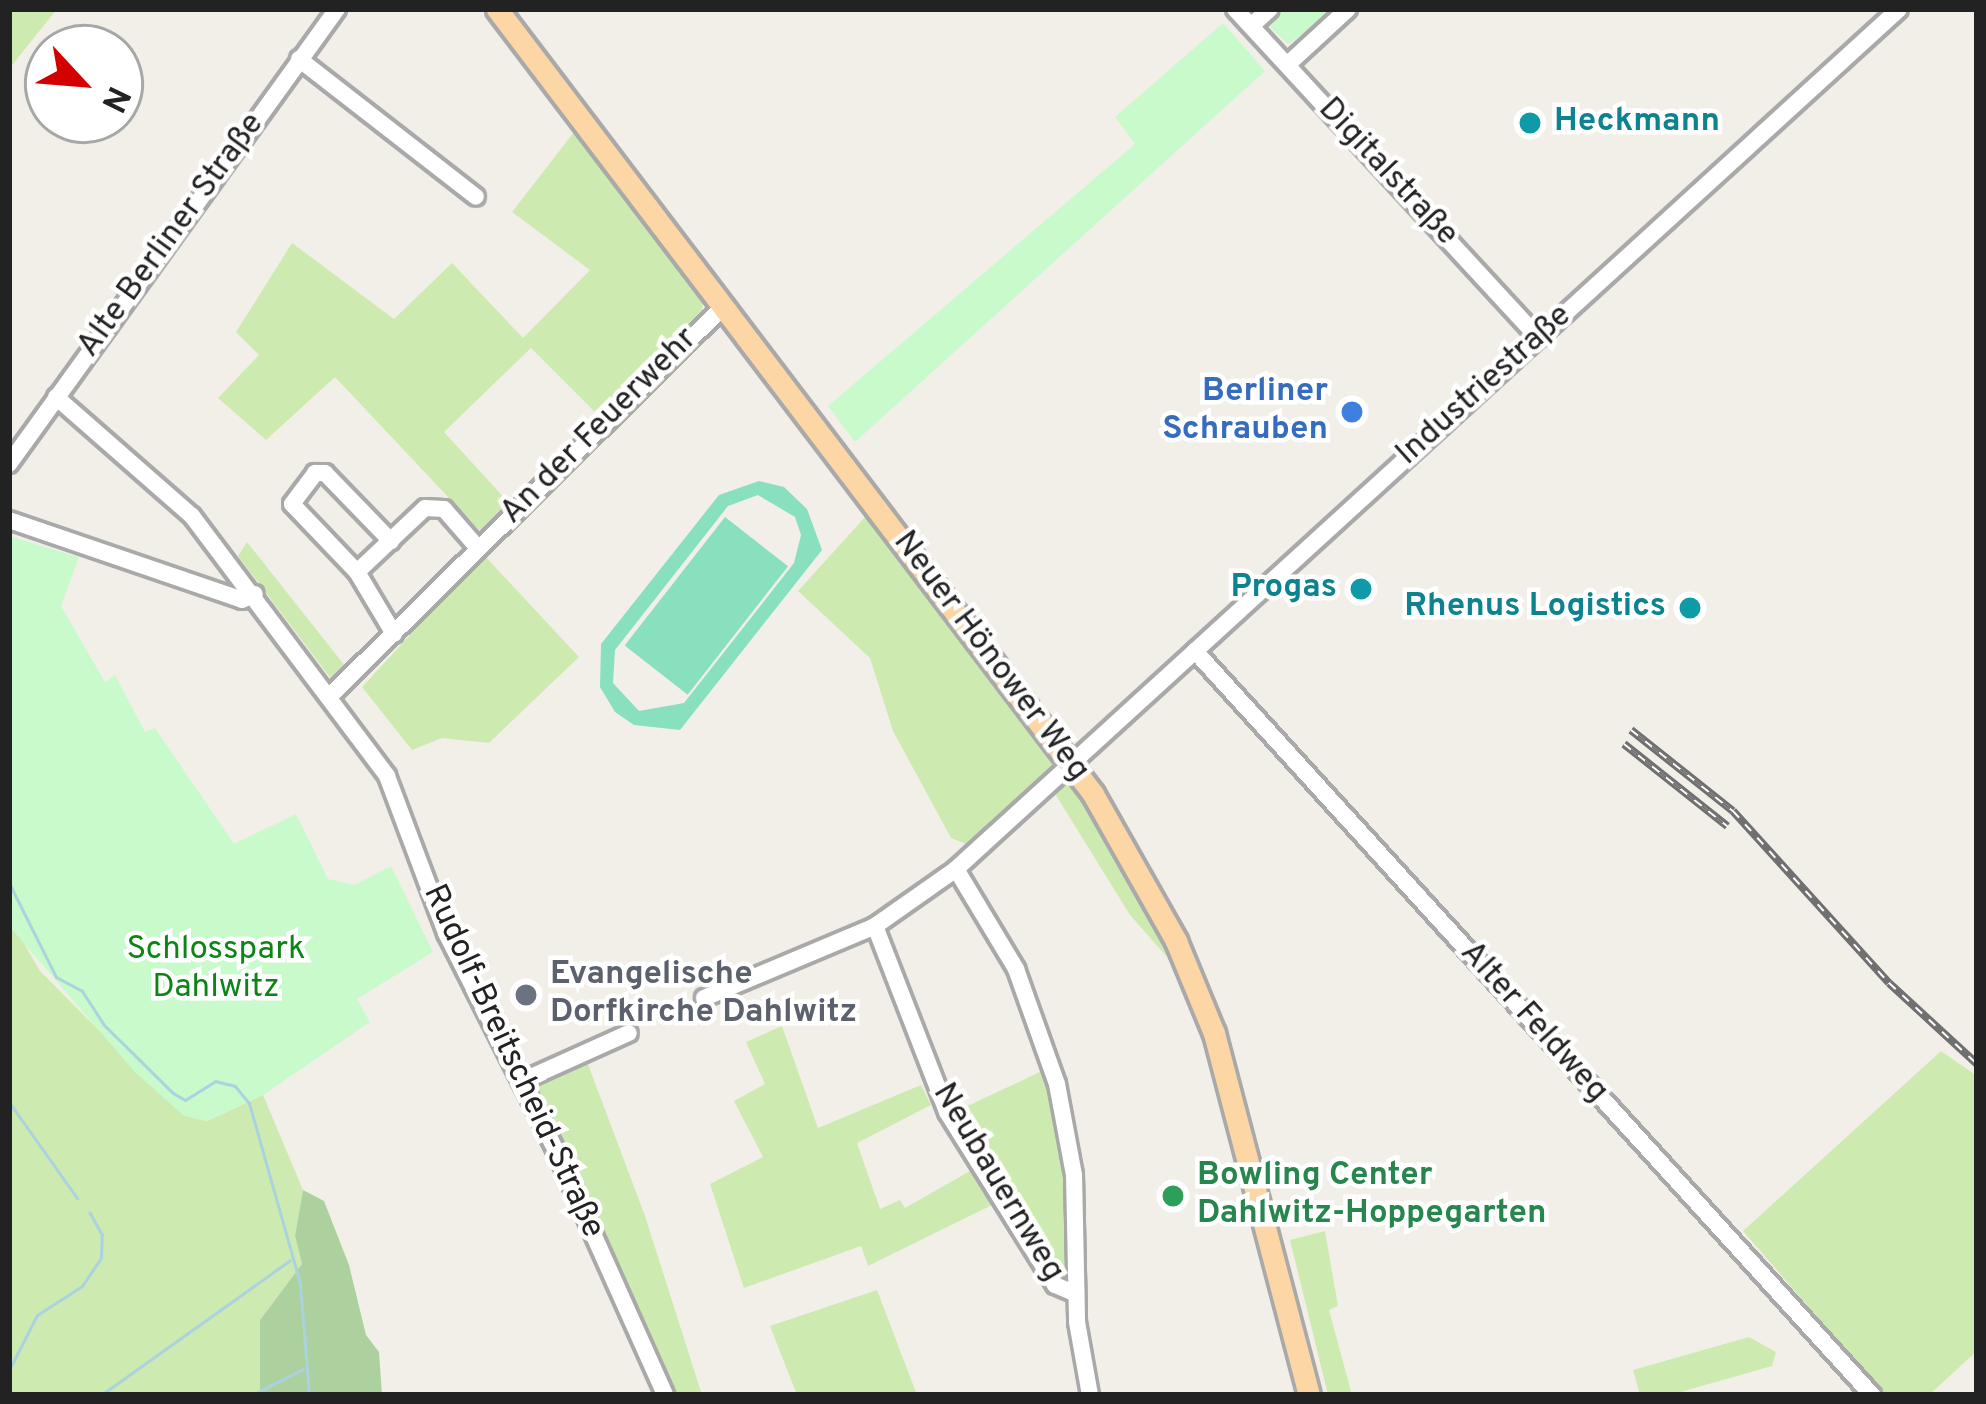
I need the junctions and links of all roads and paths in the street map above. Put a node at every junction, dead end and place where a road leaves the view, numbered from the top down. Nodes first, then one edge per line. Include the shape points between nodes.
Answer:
1 (337, 9) edge
2 (496, 9) edge
3 (1235, 9) edge
4 (1270, 9) edge
5 (1348, 9) edge
6 (1899, 9) edge
7 (1251, 26) junction
8 (299, 59) junction
9 (1287, 65) junction
10 (476, 197) dead end
11 (723, 307) junction
12 (1539, 338) junction
13 (56, 397) junction
14 (9, 464) edge
15 (9, 520) edge
16 (391, 541) junction
17 (478, 548) junction
18 (357, 572) junction
19 (255, 594) junction
20 (394, 634) junction
21 (1195, 651) junction
22 (331, 695) junction
23 (1070, 763) junction
24 (956, 869) junction
25 (875, 926) junction
26 (704, 998) dead end
27 (628, 1033) dead end
28 (522, 1081) junction
29 (1076, 1294) junction
30 (664, 1395) edge
31 (1090, 1395) edge
32 (1309, 1395) edge
33 (1872, 1395) edge

1 - 8 street, Alte Berliner Straße
2 - 11 main road, Neuer Hönower Weg
3 - 7 street, Digitalstraße
4 - 7 street
5 - 9 street
6 - 12 street, Industriestraße
7 - 9 street, Digitalstraße
8 - 10 street
8 - 13 street, Alte Berliner Straße
9 - 12 street, Digitalstraße
11 - 17 street, An der Feuerwehr
11 - 23 main road, Neuer Hönower Weg
12 - 21 street, Industriestraße
13 - 14 street, Alte Berliner Straße
13 - 19 street, Rudolf-Breitscheid-Straße via 192,517
15 - 19 street via 242,600
16 - 17 street, An der Feuerwehr via 425,508 444,509
16 - 18 street, An der Feuerwehr
16 - 18 street via 325,472 315,473 292,504
17 - 20 street, An der Feuerwehr
18 - 20 street
19 - 22 street, Rudolf-Breitscheid-Straße
20 - 22 street, An der Feuerwehr
21 - 23 street, Industriestraße
21 - 33 street, Alter Feldweg
22 - 28 street, Rudolf-Breitscheid-Straße via 387,776 446,933
23 - 24 street, Industriestraße
23 - 32 main road, Neuer Hönower Weg via 1154,900 1208,1017 1238,1105
24 - 25 street, Industriestraße
24 - 29 street, Neubauernweg via 1016,969 1057,1084 1074,1175
25 - 26 street, Industriestraße
25 - 29 street, Neubauernweg via 947,1112 1055,1285
27 - 28 street
28 - 30 street, Rudolf-Breitscheid-Straße
29 - 31 street, Neubauernweg

